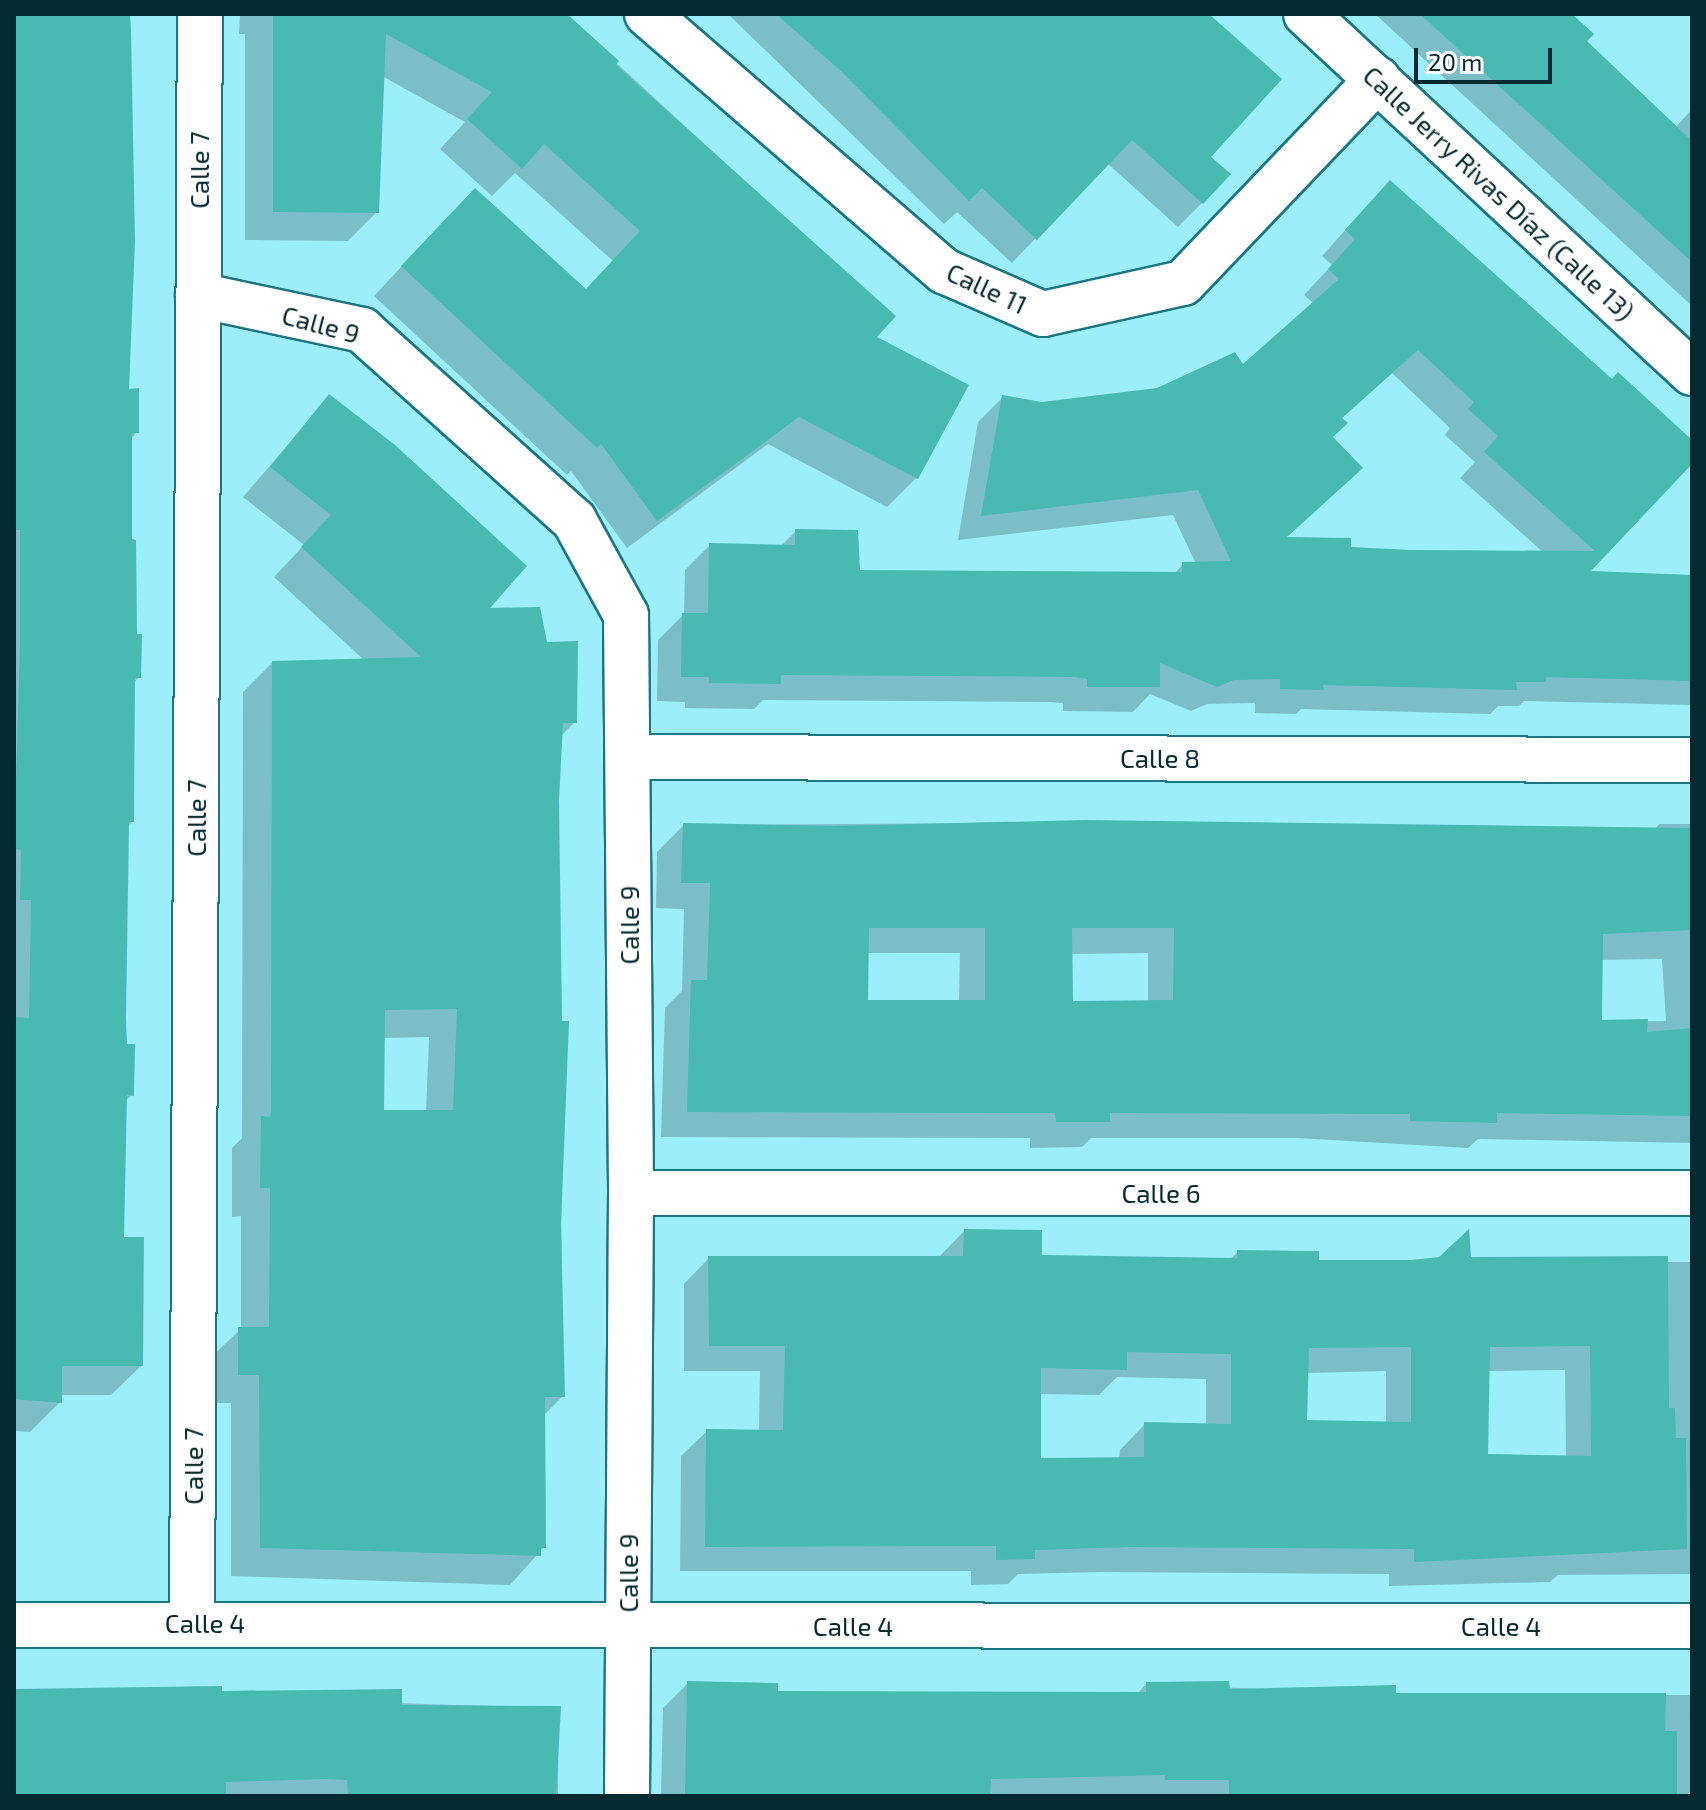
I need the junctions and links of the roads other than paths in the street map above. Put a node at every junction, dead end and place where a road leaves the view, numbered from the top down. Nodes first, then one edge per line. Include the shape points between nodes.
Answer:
1 (200, 14) edge
2 (647, 14) edge
3 (1306, 14) edge
4 (1378, 79) junction
5 (198, 295) junction
6 (1692, 373) edge
7 (628, 757) junction
8 (1692, 760) edge
9 (631, 1193) junction
10 (1692, 1193) edge
11 (192, 1623) junction
12 (14, 1625) edge
13 (628, 1626) junction
14 (1692, 1626) edge
15 (627, 1796) edge

1 - 5 street, Calle 7
2 - 4 street, Calle 11 via 944,271 1043,314 1183,283
3 - 4 street, Calle Jerry Rivas Díaz (Calle 13)
4 - 6 street, Calle Jerry Rivas Díaz (Calle 13)
5 - 7 street, Calle 9 via 362,330 574,520 626,615
5 - 11 street, Calle 7
7 - 8 street, Calle 8
7 - 9 street, Calle 9
9 - 10 street, Calle 6
9 - 13 street, Calle 9
11 - 12 street, Calle 4
11 - 13 street, Calle 4
13 - 14 street, Calle 4
13 - 15 street, Calle 9

